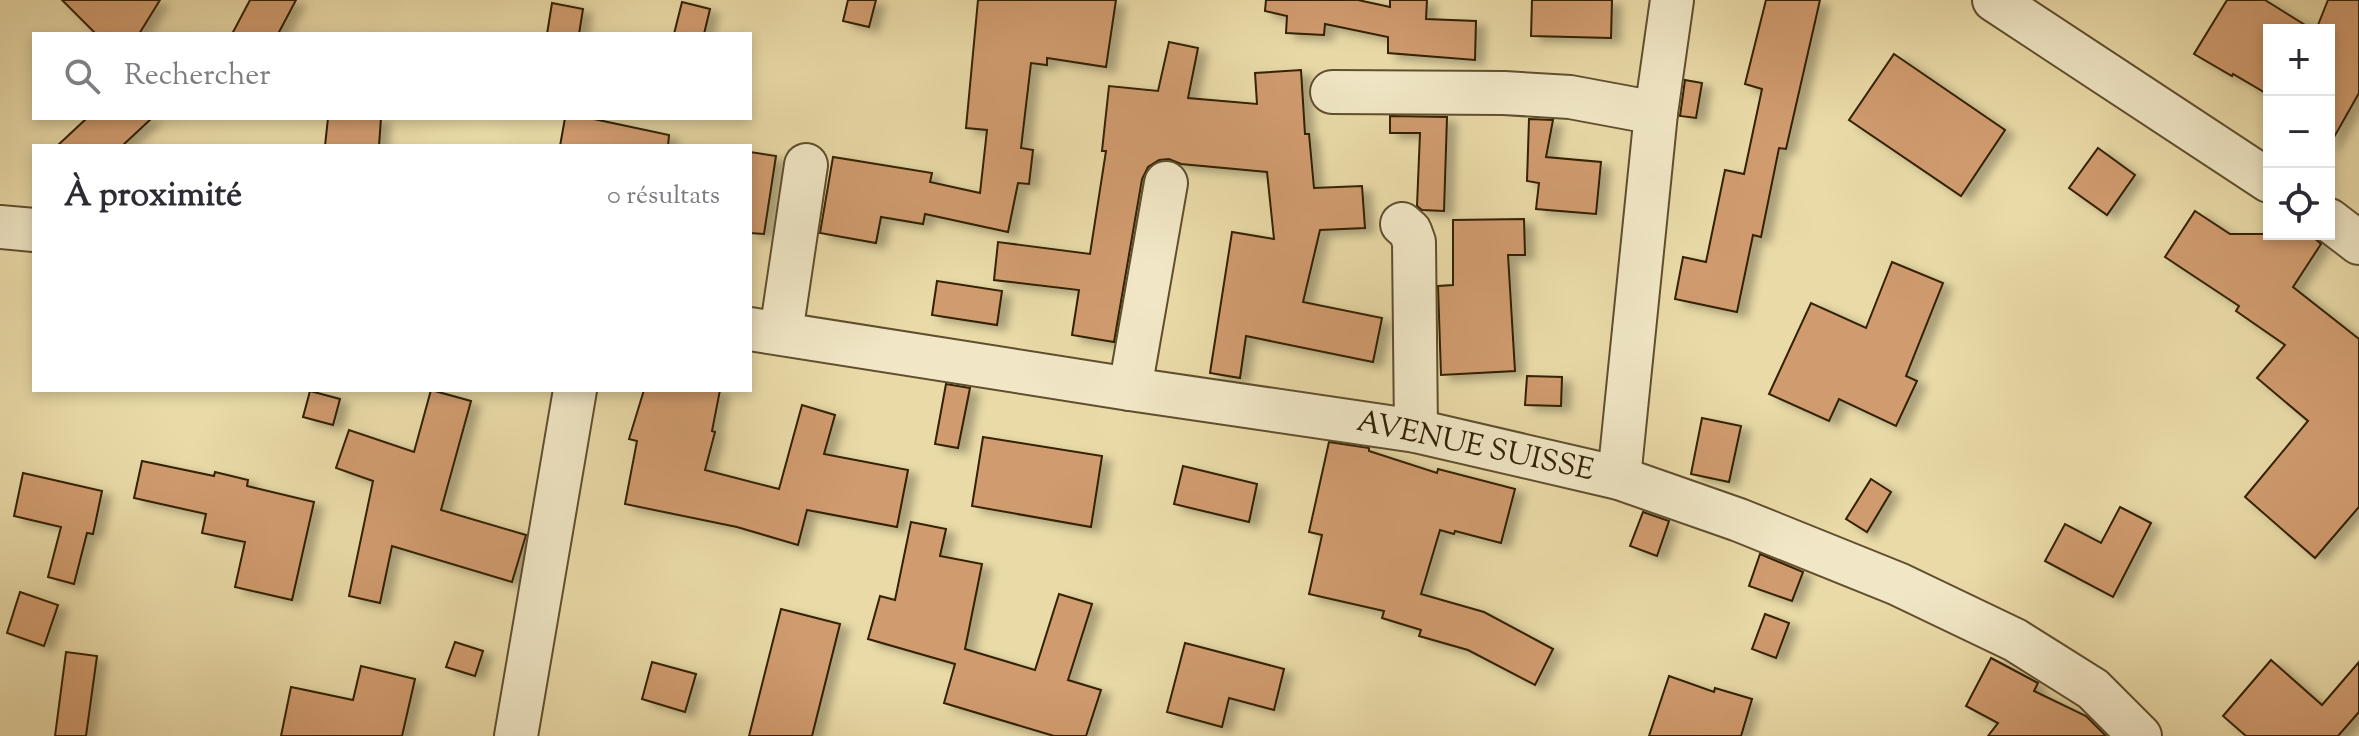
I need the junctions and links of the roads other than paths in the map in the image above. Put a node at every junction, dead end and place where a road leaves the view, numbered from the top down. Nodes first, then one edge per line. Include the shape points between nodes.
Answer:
1 (1672, 0) edge
2 (1994, 0) edge
3 (1332, 92) dead end
4 (1656, 113) junction
5 (806, 165) dead end
6 (2263, 177) edge
7 (1166, 183) dead end
8 (1402, 224) dead end
9 (2335, 225) edge
10 (0, 227) edge
11 (32, 230) edge
12 (2359, 243) edge
13 (766, 331) edge
14 (1130, 389) junction
15 (575, 392) edge
16 (1416, 431) junction
17 (1619, 478) junction
18 (516, 736) edge
19 (2140, 736) edge

1 - 4 street
2 - 6 street
3 - 4 street via 1570,97
4 - 17 street
5 - 13 street
7 - 14 street
8 - 16 street via 1414,242
9 - 12 street
10 - 11 street
13 - 14 street, AVENUE SUISSE
14 - 16 street, AVENUE SUISSE
15 - 18 street
16 - 17 street, AVENUE SUISSE
17 - 19 street, AVENUE SUISSE via 1898,584 2015,640 2093,689

